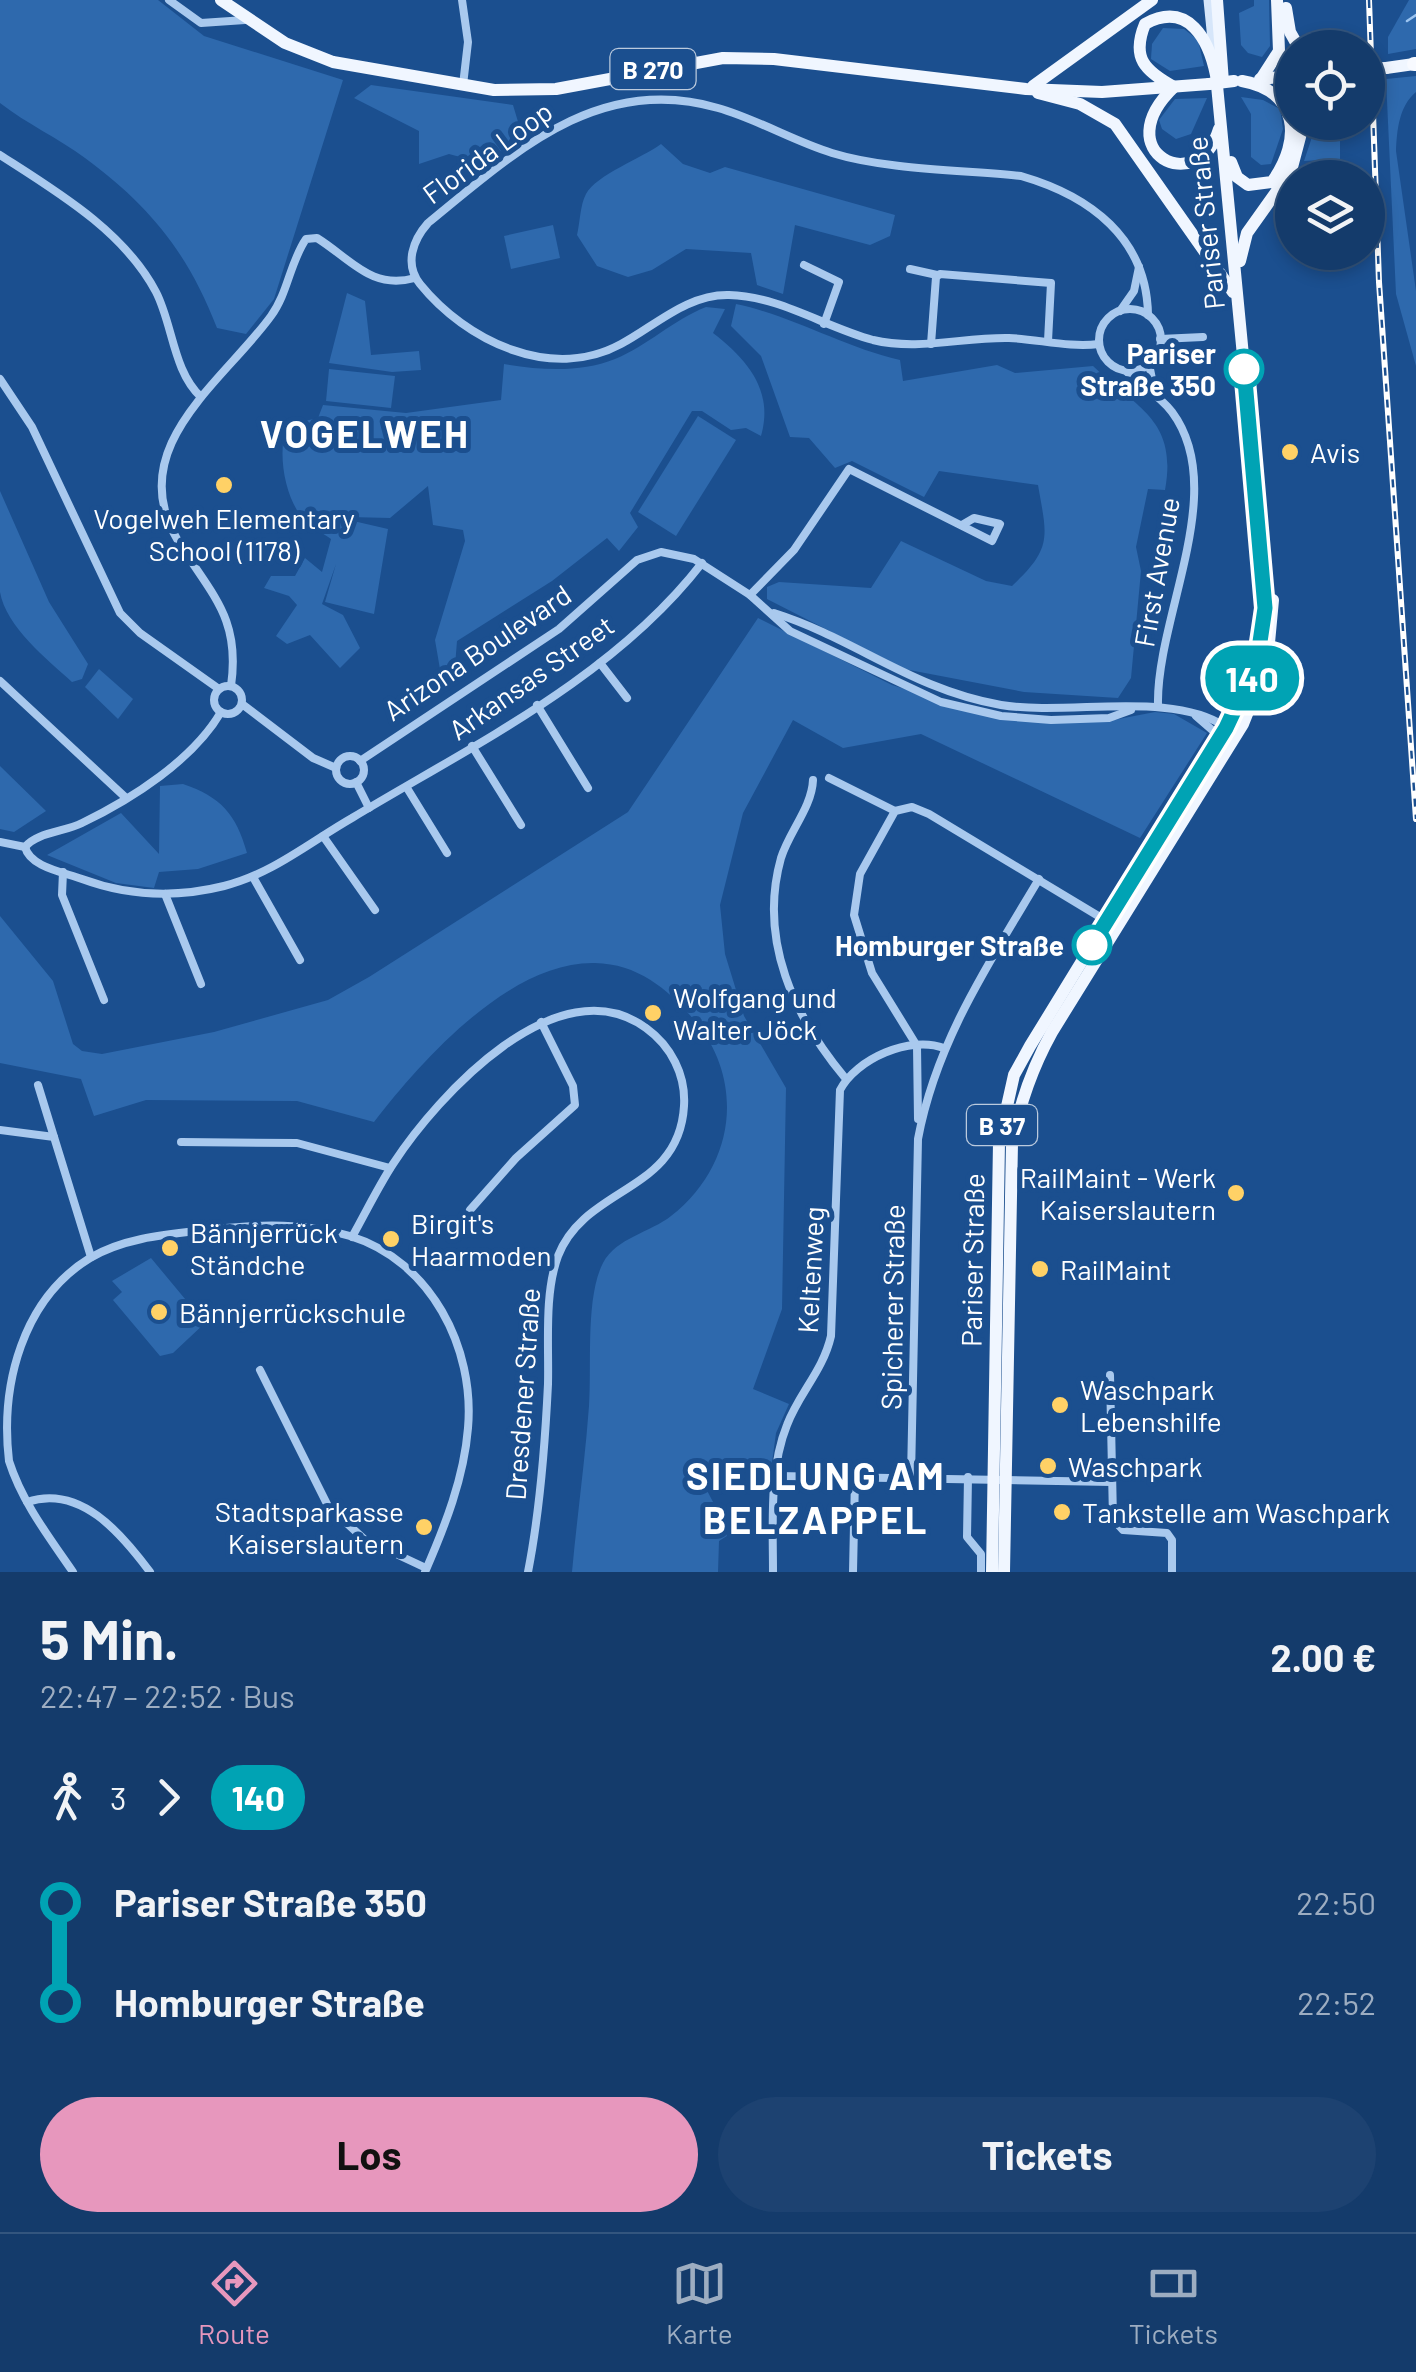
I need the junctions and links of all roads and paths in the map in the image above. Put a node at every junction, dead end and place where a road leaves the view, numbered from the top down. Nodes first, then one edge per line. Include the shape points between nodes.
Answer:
1 (169, 0) edge
2 (462, 0) edge
3 (1152, 0) edge
4 (1213, 0) edge
5 (1277, 0) edge
6 (1285, 0) edge
7 (224, 3) edge
8 (220, 19) junction
9 (249, 21) junction
10 (1290, 30) edge
11 (1416, 64) edge
12 (1385, 68) edge
13 (1275, 78) edge
14 (1261, 79) junction
15 (1225, 80) junction
16 (463, 86) junction
17 (1174, 87) junction
18 (1026, 89) junction
19 (1221, 124) junction
20 (1299, 140) edge
21 (0, 155) edge
22 (1231, 162) junction
23 (1240, 261) junction
24 (1139, 262) junction
25 (804, 265) dead end
26 (910, 269) dead end
27 (937, 275) junction
28 (416, 278) junction
29 (1239, 310) junction
30 (1120, 311) junction
31 (1148, 315) junction
32 (824, 324) junction
33 (1203, 337) dead end
34 (1160, 339) junction
35 (1048, 341) junction
36 (931, 344) junction
37 (1099, 344) junction
38 (1149, 364) junction
39 (1126, 370) junction
40 (0, 379) edge
41 (201, 397) junction
42 (1157, 398) junction
43 (962, 525) junction
44 (702, 563) junction
45 (750, 595) junction
46 (770, 612) junction
47 (600, 663) junction
48 (0, 681) edge
49 (231, 686) junction
50 (219, 689) junction
51 (627, 698) dead end
52 (976, 700) junction
53 (242, 704) junction
54 (1158, 705) junction
55 (536, 706) junction
56 (968, 709) junction
57 (1130, 710) junction
58 (221, 712) junction
59 (1227, 735) junction
60 (472, 746) junction
61 (360, 760) junction
62 (336, 768) junction
63 (829, 778) dead end
64 (813, 780) dead end
65 (356, 782) junction
66 (407, 788) junction
67 (588, 788) dead end
68 (125, 797) junction
69 (369, 808) junction
70 (896, 811) junction
71 (521, 824) dead end
72 (323, 836) junction
73 (0, 842) edge
74 (25, 847) junction
75 (447, 853) dead end
76 (63, 872) junction
77 (253, 877) junction
78 (1039, 879) junction
79 (166, 894) junction
80 (375, 910) dead end
81 (1112, 924) junction
82 (300, 960) dead end
83 (201, 984) dead end
84 (104, 1000) dead end
85 (541, 1022) junction
86 (917, 1046) junction
87 (944, 1048) junction
88 (846, 1079) junction
89 (38, 1085) dead end
90 (0, 1130) edge
91 (54, 1137) junction
92 (918, 1139) junction
93 (181, 1142) dead end
94 (390, 1168) junction
95 (470, 1210) dead end
96 (352, 1237) junction
97 (91, 1257) junction
98 (260, 1370) dead end
99 (1110, 1375) dead end
100 (4, 1460) edge
101 (777, 1476) junction
102 (911, 1476) junction
103 (855, 1478) junction
104 (968, 1478) junction
105 (999, 1479) junction
106 (1112, 1482) junction
107 (27, 1502) junction
108 (426, 1570) edge
109 (73, 1572) edge
110 (150, 1572) edge
111 (528, 1572) edge
112 (772, 1572) edge
113 (853, 1572) edge
114 (981, 1572) edge
115 (992, 1572) edge
116 (1004, 1572) edge
117 (1172, 1572) edge

1 - 8 street via 201,23
2 - 16 street via 468,42
3 - 18 main road
4 - 15 main road
5 - 14 main road via 1279,52
6 - 10 main road
7 - 8 street
7 - 9 main road, B 270
8 - 9 street
9 - 16 main road, B 270 via 332,62
11 - 12 main road, bridge
13 - 14 main road, B 270
14 - 15 main road, B 270
15 - 17 main road, B 270
15 - 17 main road via 1197,21 1162,12 1145,24 1138,50 1146,70
15 - 19 main road, Pariser Straße / B 37
15 - 22 main road, Pariser Straße / B 37
15 - 22 main road via 1276,91 1290,122 1272,182 1248,186
16 - 18 main road, B 270 via 541,91 679,63 749,58
17 - 18 main road, B 270
17 - 19 main road via 1148,121 1147,136 1158,155 1179,164 1196,161 1212,148
18 - 29 main road via 1080,104 1115,124 1229,282
19 - 29 main road, Pariser Straße / B 37
20 - 23 main road via 1291,171 1246,233
21 - 41 street via 74,205 130,255 156,292 183,371
22 - 23 main road, Pariser Straße / B 37
23 - 59 main road, Pariser Straße / B 37 via 1274,608 1261,683
24 - 28 street, Florida Loop via 1118,230 1051,185 836,154 716,107 648,98 573,118 440,213 413,246
24 - 30 street via 1134,291
24 - 31 street, Florida Loop
25 - 32 street via 840,282
26 - 27 street
27 - 35 street via 1048,281
27 - 36 street
28 - 32 street via 496,345 552,360 602,353 713,296 763,300
28 - 41 street via 376,281 318,238 306,239 276,308
29 - 59 main road, Pariser Straße / B 37 via 1265,608 1252,680
30 - 31 street
30 - 37 street via 1104,324
31 - 34 street
32 - 36 street via 885,342
33 - 34 street
34 - 38 street
35 - 36 street
35 - 37 street
37 - 39 street via 1111,364
38 - 39 street
38 - 42 street, First Avenue
39 - 42 street, First Avenue
40 - 50 street via 32,427 120,613
41 - 49 street via 171,441 164,498 176,537 228,619
42 - 54 street, First Avenue via 1182,430 1194,491
43 - 43 street via 992,541 1000,524 974,518
43 - 45 street via 848,470 794,550
44 - 45 street, Arizona Boulevard
44 - 47 street, Arkansas Street
44 - 61 street, Arizona Boulevard via 668,552 636,560 558,630
45 - 46 street, Arizona Boulevard
46 - 52 street, Arizona Boulevard via 916,682
46 - 56 street, Arizona Boulevard via 800,636
47 - 51 street
47 - 55 street, Arkansas Street
48 - 68 street
49 - 50 street
49 - 53 street
50 - 58 street via 214,700
52 - 56 street
52 - 57 street, Arizona Boulevard
53 - 58 street via 233,713
53 - 62 street
54 - 57 street, Arizona Boulevard
54 - 59 street, Arizona Boulevard via 1192,713
55 - 60 street, Arkansas Street
55 - 67 street
56 - 57 street, Arizona Boulevard via 1051,720 1108,718
58 - 68 street via 192,750
59 - 81 main road, Pariser Straße / B 37
60 - 66 street, Arkansas Street
60 - 71 street
61 - 62 street via 348,756
61 - 65 street via 363,774
62 - 65 street via 342,781
63 - 70 street
64 - 88 street via 782,858 776,943 801,1012
65 - 69 street
66 - 69 street, Arkansas Street
66 - 75 street
68 - 74 street
69 - 72 street, Arkansas Street
70 - 78 street via 920,810
70 - 86 street via 860,874 854,915 872,973
72 - 77 street, Arkansas Street
72 - 80 street
73 - 74 street
74 - 76 street, Arkansas Street via 31,859
76 - 79 street, Arkansas Street via 120,890
76 - 84 street via 62,895
77 - 79 street, Arkansas Street
77 - 82 street
78 - 81 street
78 - 87 street, Spicherer Straße
79 - 83 street
81 - 105 main road, Pariser Straße / B 37 via 1042,1050 1018,1112
85 - 94 street, Dresdener Straße via 459,1086
85 - 95 street via 573,1086 575,1105
85 - 111 street, Dresdener Straße via 590,1009 635,1020 672,1054 684,1105 678,1133 658,1168 581,1220 558,1258
86 - 87 street
86 - 88 street via 866,1061
86 - 92 street, Spicherer Straße
87 - 92 street, Spicherer Straße
88 - 101 street, Keltenweg via 837,1113 831,1336 823,1365 788,1423
89 - 91 street
90 - 91 street
91 - 97 street
92 - 102 street, Spicherer Straße
93 - 94 street via 297,1144
94 - 96 street, Dresdener Straße
96 - 97 street via 252,1225 139,1240
96 - 108 street via 398,1261 425,1288 464,1363 464,1456
97 - 100 street via 50,1291 16,1344 2,1399
98 - 108 street via 328,1506 364,1540
99 - 106 street
100 - 107 street
101 - 103 street
101 - 112 street, Keltenweg
102 - 103 street
102 - 104 street
103 - 113 street
104 - 105 street
104 - 114 street via 967,1537 982,1554
105 - 106 street
105 - 115 main road, Pariser Straße / B 37
105 - 116 main road, Pariser Straße / B 37
106 - 117 street via 1116,1526 1167,1533
107 - 109 street
107 - 110 street via 46,1495 87,1507

